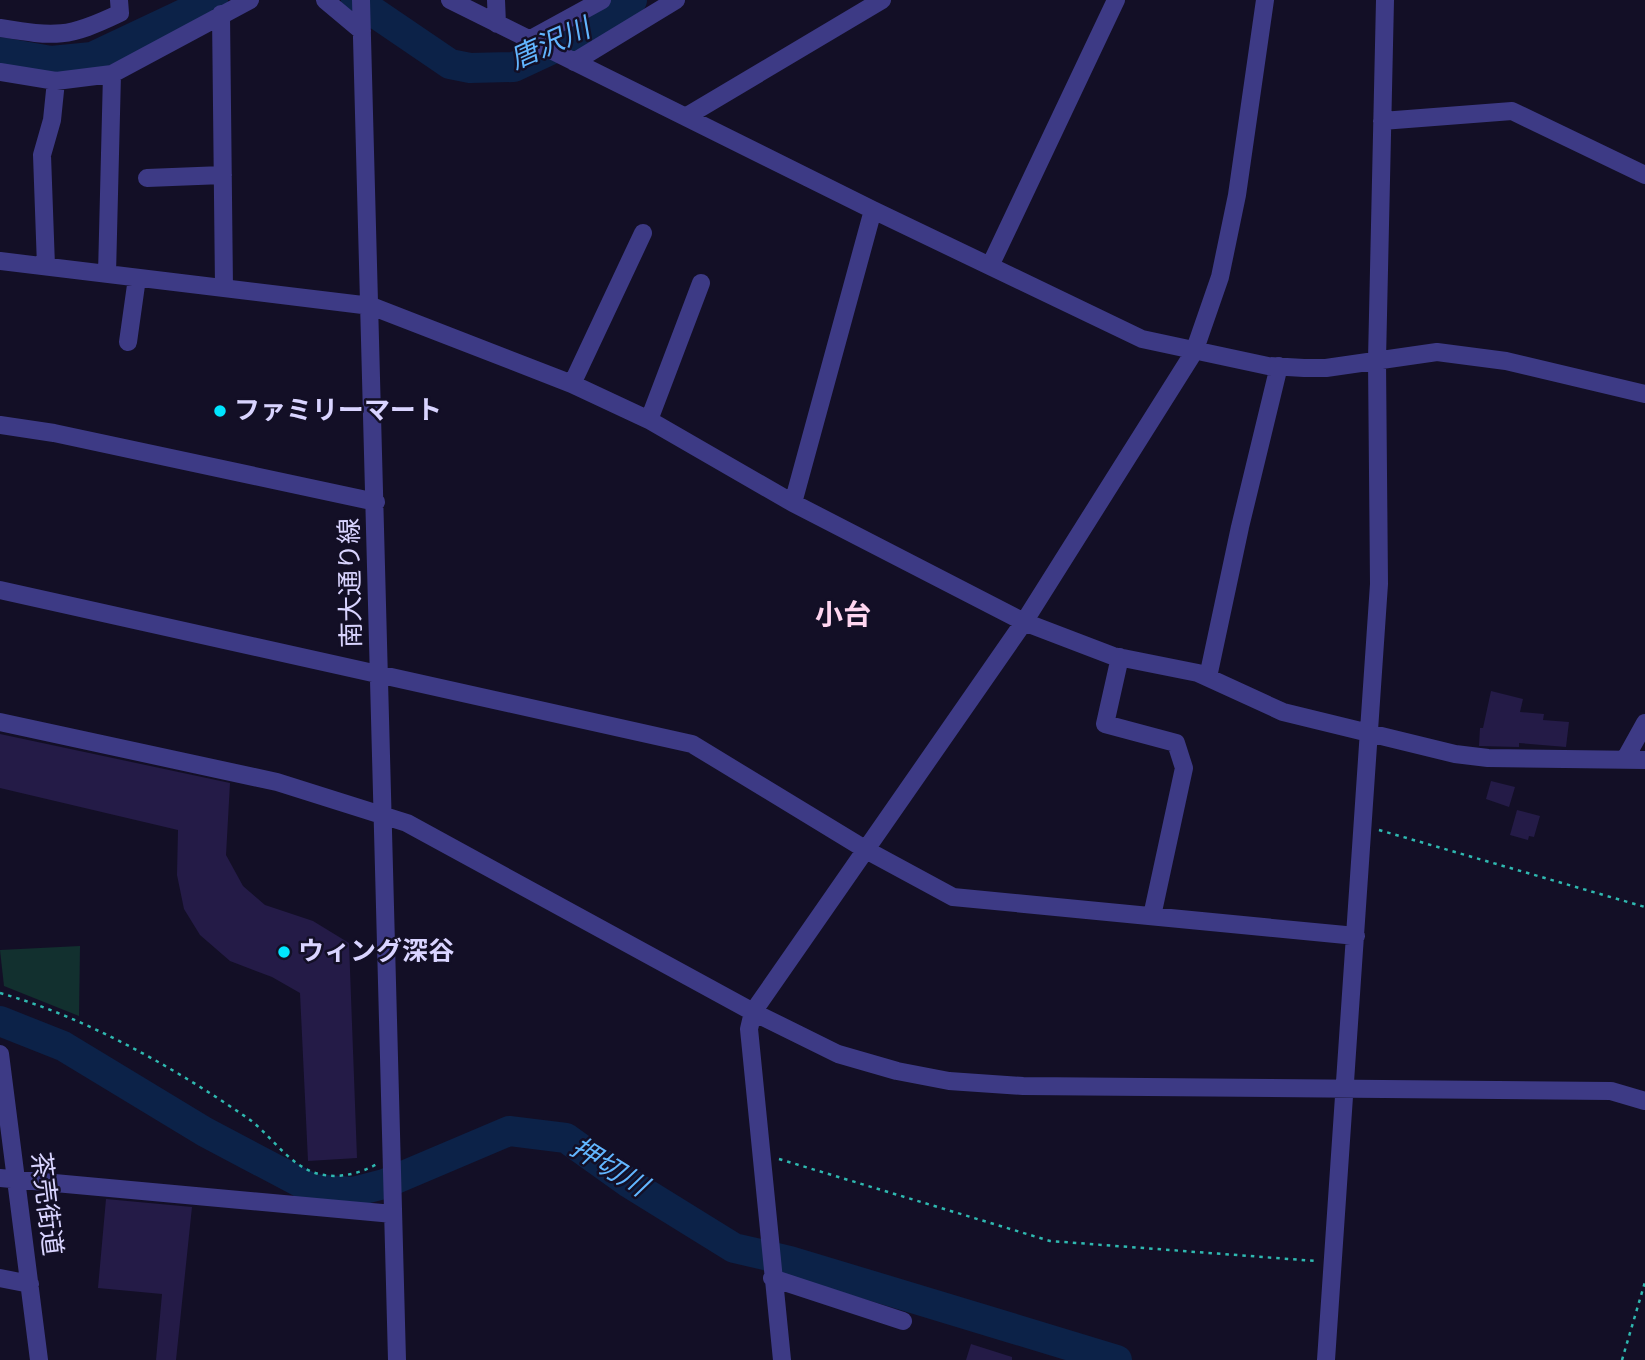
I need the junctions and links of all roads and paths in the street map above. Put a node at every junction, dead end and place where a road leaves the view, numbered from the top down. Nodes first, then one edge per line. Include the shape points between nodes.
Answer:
1 (118, 0) edge
2 (250, 0) edge
3 (325, 0) edge
4 (361, 0) edge
5 (450, 0) edge
6 (496, 0) edge
7 (602, 0) edge
8 (676, 0) edge
9 (882, 0) edge
10 (1116, 0) edge
11 (1265, 0) edge
12 (1385, 0) edge
13 (221, 14) junction
14 (497, 24) junction
15 (361, 25) junction
16 (0, 28) edge
17 (533, 40) junction
18 (570, 60) junction
19 (0, 72) edge
20 (111, 74) junction
21 (56, 81) junction
22 (687, 116) junction
23 (1382, 121) junction
24 (223, 174) junction
25 (1645, 176) edge
26 (147, 178) dead end
27 (873, 210) junction
28 (643, 233) dead end
29 (0, 261) edge
30 (990, 266) junction
31 (46, 267) junction
32 (107, 274) junction
33 (137, 278) junction
34 (701, 283) dead end
35 (224, 288) junction
36 (371, 306) junction
37 (128, 342) dead end
38 (1194, 352) junction
39 (1377, 360) junction
40 (1279, 366) junction
41 (572, 384) junction
42 (1645, 394) edge
43 (649, 420) junction
44 (0, 425) edge
45 (376, 502) junction
46 (793, 503) junction
47 (0, 590) edge
48 (1024, 622) junction
49 (1120, 657) junction
50 (379, 676) junction
51 (1208, 677) junction
52 (0, 722) edge
53 (1645, 723) edge
54 (1370, 733) junction
55 (1625, 759) junction
56 (1645, 760) edge
57 (381, 815) junction
58 (1364, 826) junction
59 (867, 850) junction
60 (1645, 907) edge
61 (1152, 916) junction
62 (1356, 936) junction
63 (0, 993) edge
64 (753, 1012) junction
65 (0, 1054) edge
66 (1345, 1088) junction
67 (1645, 1101) edge
68 (762, 1154) junction
69 (392, 1160) junction
70 (9, 1179) edge
71 (393, 1214) junction
72 (1334, 1262) junction
73 (771, 1273) junction
74 (0, 1278) edge
75 (1645, 1282) edge
76 (30, 1283) junction
77 (903, 1321) dead end
78 (39, 1360) edge
79 (397, 1360) edge
80 (782, 1360) edge
81 (1326, 1360) edge
82 (1622, 1360) edge

1 - 16 street via 120,13 83,31 49,36
2 - 13 street
3 - 15 street
4 - 15 street, 南大通り線
5 - 14 street
6 - 14 street
7 - 17 street
8 - 18 street
9 - 22 street
10 - 30 street
11 - 38 street via 1237,195 1220,277
12 - 23 street
13 - 20 street
13 - 24 street
14 - 17 street
15 - 36 street, 南大通り線
17 - 18 street
18 - 22 street
19 - 21 street
20 - 21 street
20 - 32 street
21 - 31 street via 42,155
22 - 27 street
23 - 25 street via 1512,111
23 - 39 street
24 - 26 street
24 - 35 street
27 - 30 street
27 - 46 street
28 - 41 street
29 - 31 street
30 - 38 street via 1142,339
31 - 32 street
32 - 33 street
33 - 35 street
33 - 37 street
34 - 43 street
35 - 36 street
36 - 41 street
36 - 45 street, 南大通り線
38 - 40 street
38 - 48 street
39 - 40 street via 1326,368
39 - 42 street via 1437,352 1506,361
39 - 54 street via 1379,584
40 - 51 street
41 - 43 street
43 - 46 street
44 - 45 street
45 - 50 street, 南大通り線
46 - 48 street
47 - 50 street
48 - 49 street
48 - 59 street
49 - 51 street
49 - 61 street via 1105,724 1176,743 1184,768
50 - 57 street, 南大通り線
50 - 59 street via 692,744
51 - 54 street via 1283,712
52 - 57 street via 277,782
53 - 55 street
54 - 55 street via 1488,758
54 - 58 street
55 - 56 street
57 - 64 street via 407,822
57 - 69 street, 南大通り線
58 - 60 path
58 - 62 street
59 - 61 street via 953,897
59 - 64 street
61 - 62 street
62 - 66 street
63 - 69 path via 41,1005 177,1072 249,1119 306,1169 332,1177 363,1172
64 - 66 street via 838,1054 949,1081 1023,1086
64 - 68 street via 749,1028
65 - 70 street, 茶売街道
66 - 67 street via 1611,1091
66 - 72 street
68 - 72 path via 1050,1241
68 - 73 street
69 - 71 street, 南大通り線
70 - 71 street
70 - 76 street, 茶売街道
71 - 79 street
72 - 81 street
73 - 77 street
73 - 80 street
74 - 76 street
75 - 82 path
76 - 78 street, 茶売街道

